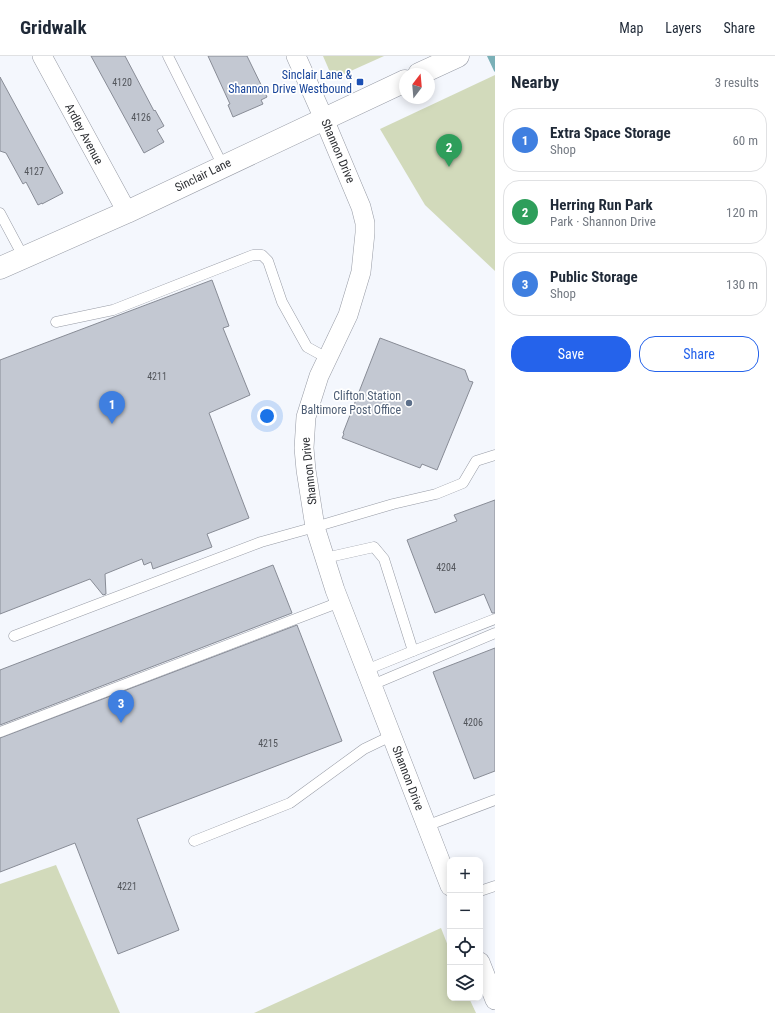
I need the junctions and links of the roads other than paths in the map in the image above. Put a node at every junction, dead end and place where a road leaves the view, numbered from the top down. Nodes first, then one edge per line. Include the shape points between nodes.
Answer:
1 (42, 56) edge
2 (168, 56) edge
3 (296, 56) edge
4 (458, 56) edge
5 (432, 68) edge
6 (399, 84) edge
7 (324, 119) junction
8 (223, 166) junction
9 (127, 212) junction
10 (0, 213) edge
11 (24, 258) junction
12 (0, 268) edge
13 (56, 322) dead end
14 (327, 358) junction
15 (495, 455) edge
16 (315, 527) junction
17 (325, 558) junction
18 (340, 602) junction
19 (495, 619) edge
20 (495, 633) edge
21 (14, 636) dead end
22 (413, 650) junction
23 (369, 677) junction
24 (0, 732) edge
25 (392, 736) junction
26 (495, 800) edge
27 (426, 826) junction
28 (194, 841) dead end
29 (447, 878) edge
30 (495, 886) edge
31 (483, 890) edge
32 (481, 965) edge
33 (495, 998) edge

1 - 9 street, Ardley Avenue
2 - 8 lane
3 - 7 street, Shannon Drive
4 - 5 main road
6 - 7 main road, Sinclair Lane
7 - 8 main road, Sinclair Lane
7 - 14 street, Shannon Drive via 361,207 365,223 360,272 348,315
8 - 9 main road, Sinclair Lane
9 - 11 main road, Sinclair Lane
10 - 11 lane
11 - 12 main road, Sinclair Lane
13 - 14 lane via 113,310 253,255 262,255 268,261 282,302 307,347
14 - 16 street, Shannon Drive via 311,400 304,435 306,470
15 - 16 lane via 476,461 463,483 436,494
16 - 17 street, Shannon Drive
16 - 21 lane via 261,542
17 - 18 street, Shannon Drive
17 - 22 lane via 374,548 384,559
18 - 23 street, Shannon Drive
18 - 24 lane
19 - 22 lane
20 - 23 lane
22 - 23 lane
23 - 25 street, Shannon Drive
25 - 27 street, Shannon Drive
25 - 28 lane via 364,749 290,802
26 - 27 lane
27 - 29 street, Shannon Drive
30 - 31 lane
32 - 33 street

